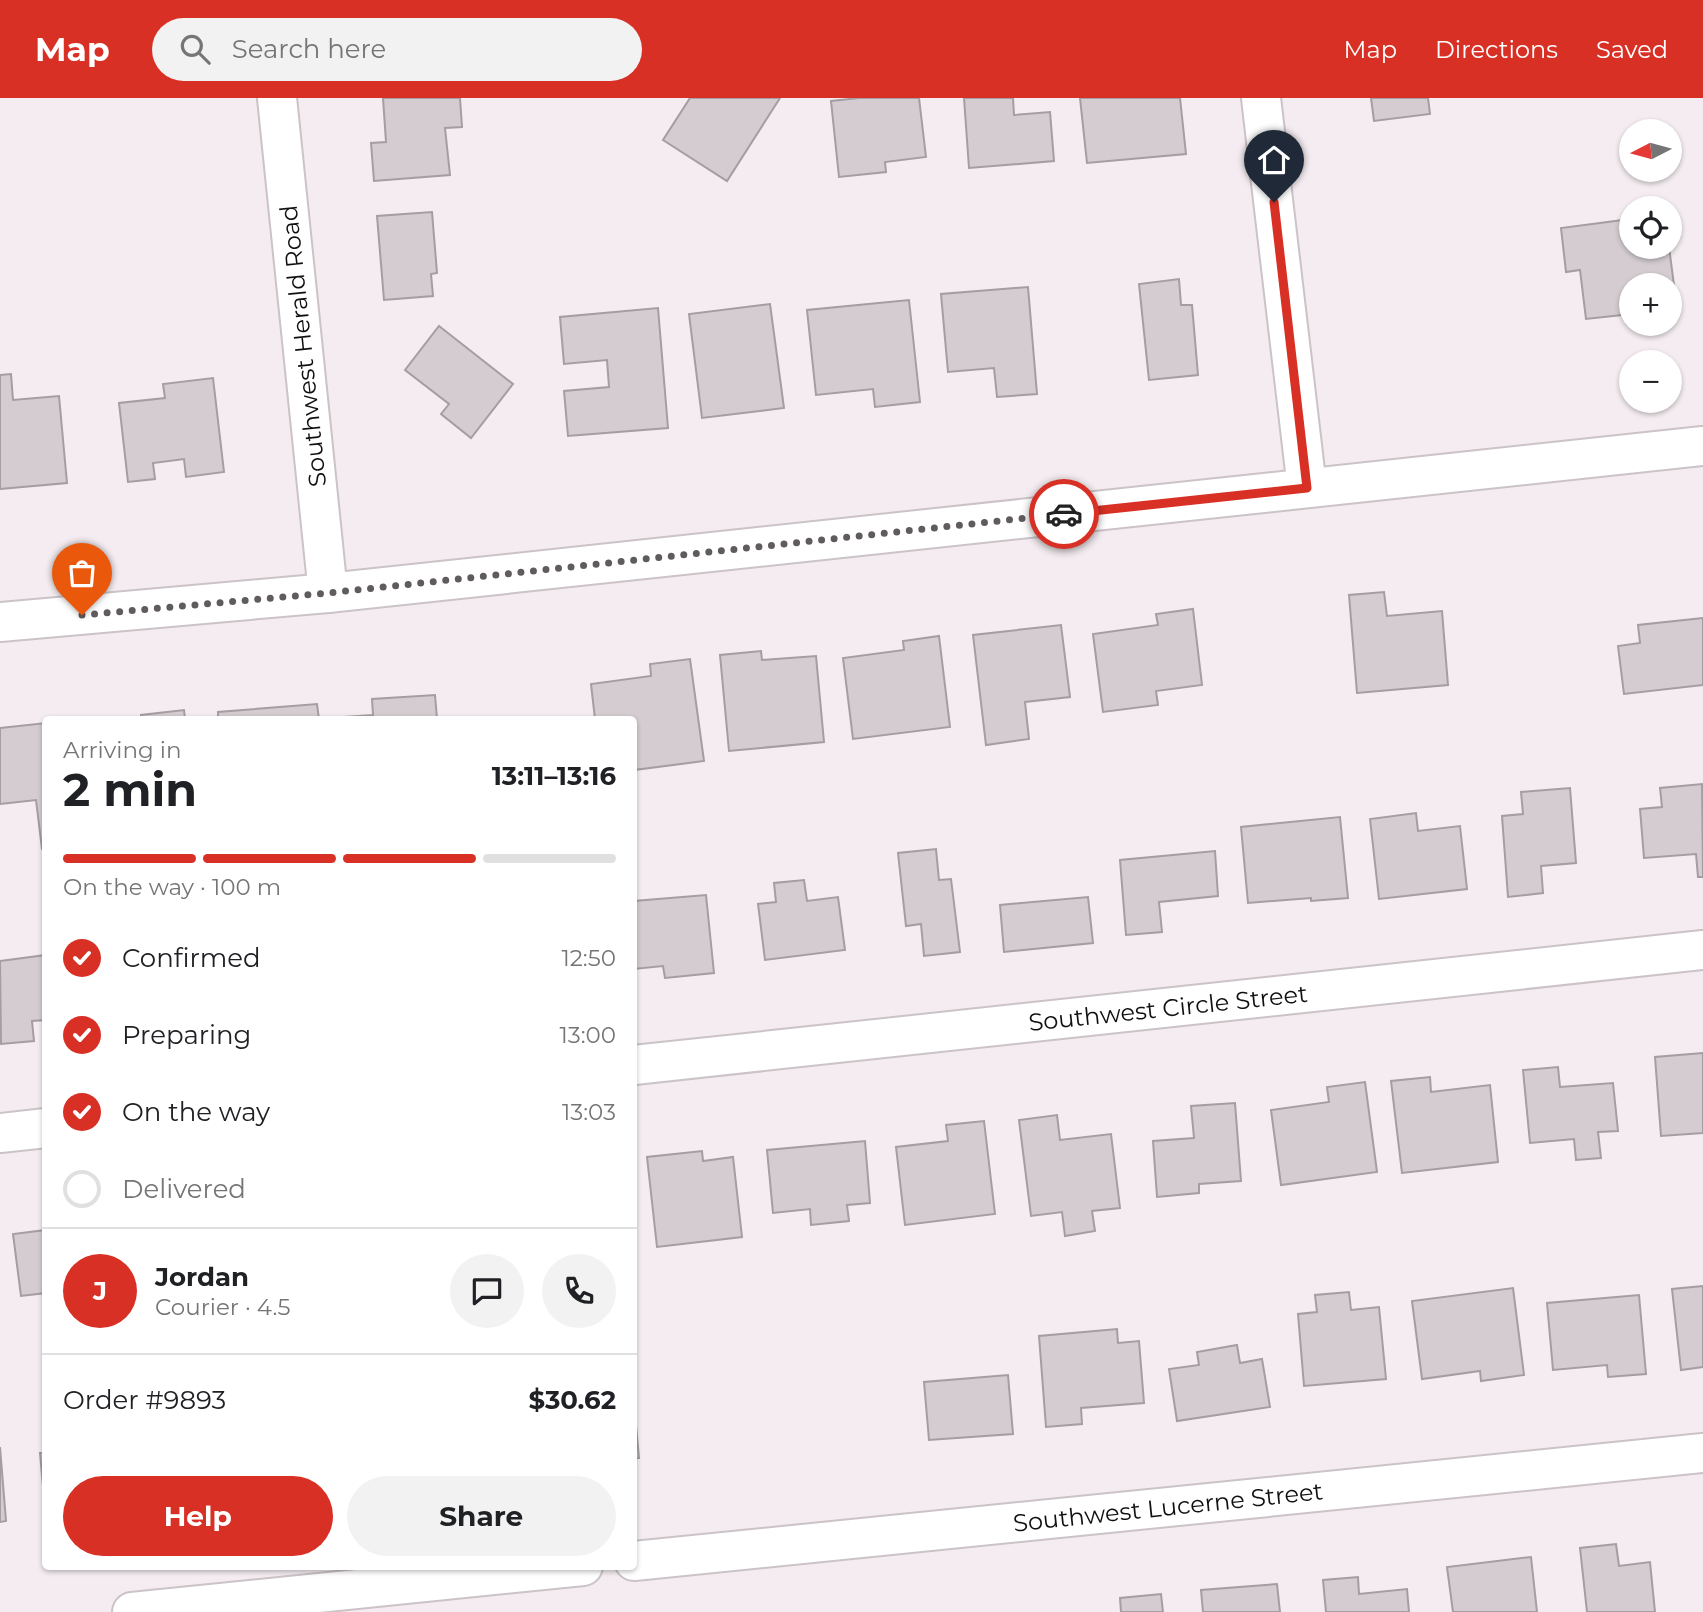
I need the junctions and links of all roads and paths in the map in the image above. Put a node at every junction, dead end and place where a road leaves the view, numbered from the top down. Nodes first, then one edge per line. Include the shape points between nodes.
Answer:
1 (277, 98) edge
2 (1261, 98) edge
3 (1703, 446) edge
4 (1307, 488) junction
5 (328, 593) junction
6 (0, 622) edge
7 (1703, 950) edge
8 (637, 1065) edge
9 (42, 1128) edge
10 (0, 1133) edge
11 (1703, 1453) edge
12 (637, 1561) edge
13 (544, 1570) edge
14 (132, 1612) edge

1 - 5 street, Southwest Herald Road
2 - 4 street
3 - 4 street
4 - 5 street
5 - 6 street
7 - 8 street, Southwest Circle Street
9 - 10 street
11 - 12 street, Southwest Lucerne Street
13 - 14 street

